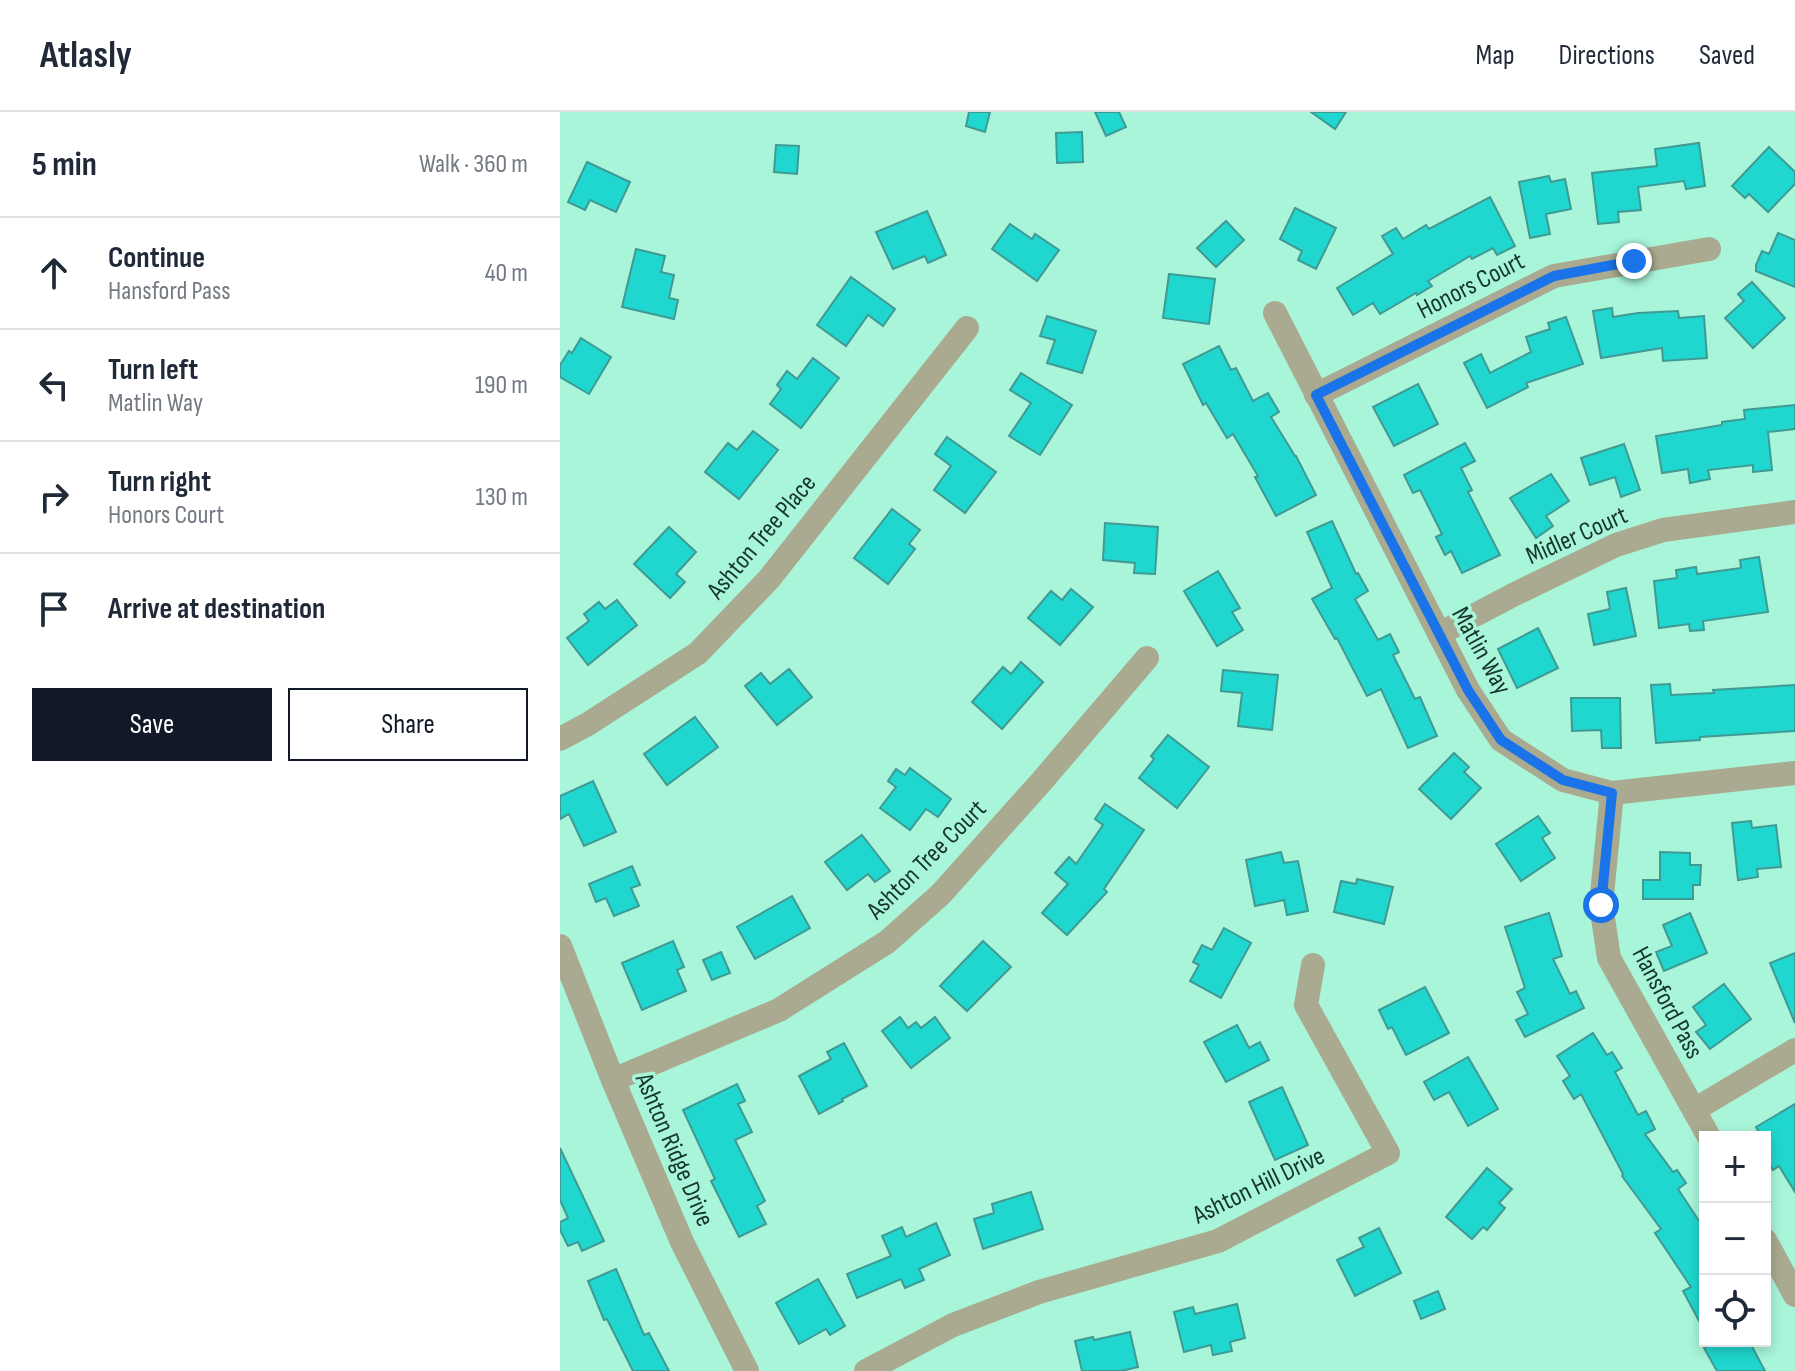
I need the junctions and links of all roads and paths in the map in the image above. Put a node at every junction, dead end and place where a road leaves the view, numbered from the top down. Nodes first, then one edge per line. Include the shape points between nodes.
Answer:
1 (1709, 249) dead end
2 (1275, 313) dead end
3 (967, 328) dead end
4 (1316, 395) junction
5 (1795, 512) edge
6 (1439, 634) junction
7 (1147, 658) dead end
8 (560, 739) edge
9 (1795, 773) edge
10 (1612, 793) junction
11 (561, 950) edge
12 (1313, 965) dead end
13 (1795, 1050) edge
14 (613, 1080) junction
15 (1694, 1110) junction
16 (1706, 1131) edge
17 (1771, 1251) edge
18 (1795, 1295) edge
19 (747, 1371) edge
20 (866, 1371) edge

1 - 4 street, Honors Court via 1554,276
2 - 4 street, Matlin Way
3 - 8 street, Ashton Tree Place via 769,579 698,653
4 - 6 street, Matlin Way
5 - 6 street, Midler Court via 1663,530 1616,545
6 - 10 street, Matlin Way via 1501,740 1563,780
7 - 14 street, Ashton Tree Court via 941,894 887,942 779,1010
9 - 10 street, Matlin Way
10 - 15 street, Hansford Pass via 1601,905 1609,958
11 - 14 street, Ashton Ridge Drive
12 - 20 street, Ashton Hill Drive via 1306,1005 1388,1153 1218,1241 1039,1292 953,1325
13 - 15 street
14 - 19 street, Ashton Ridge Drive via 682,1242
15 - 16 street, Hansford Pass
17 - 18 street

